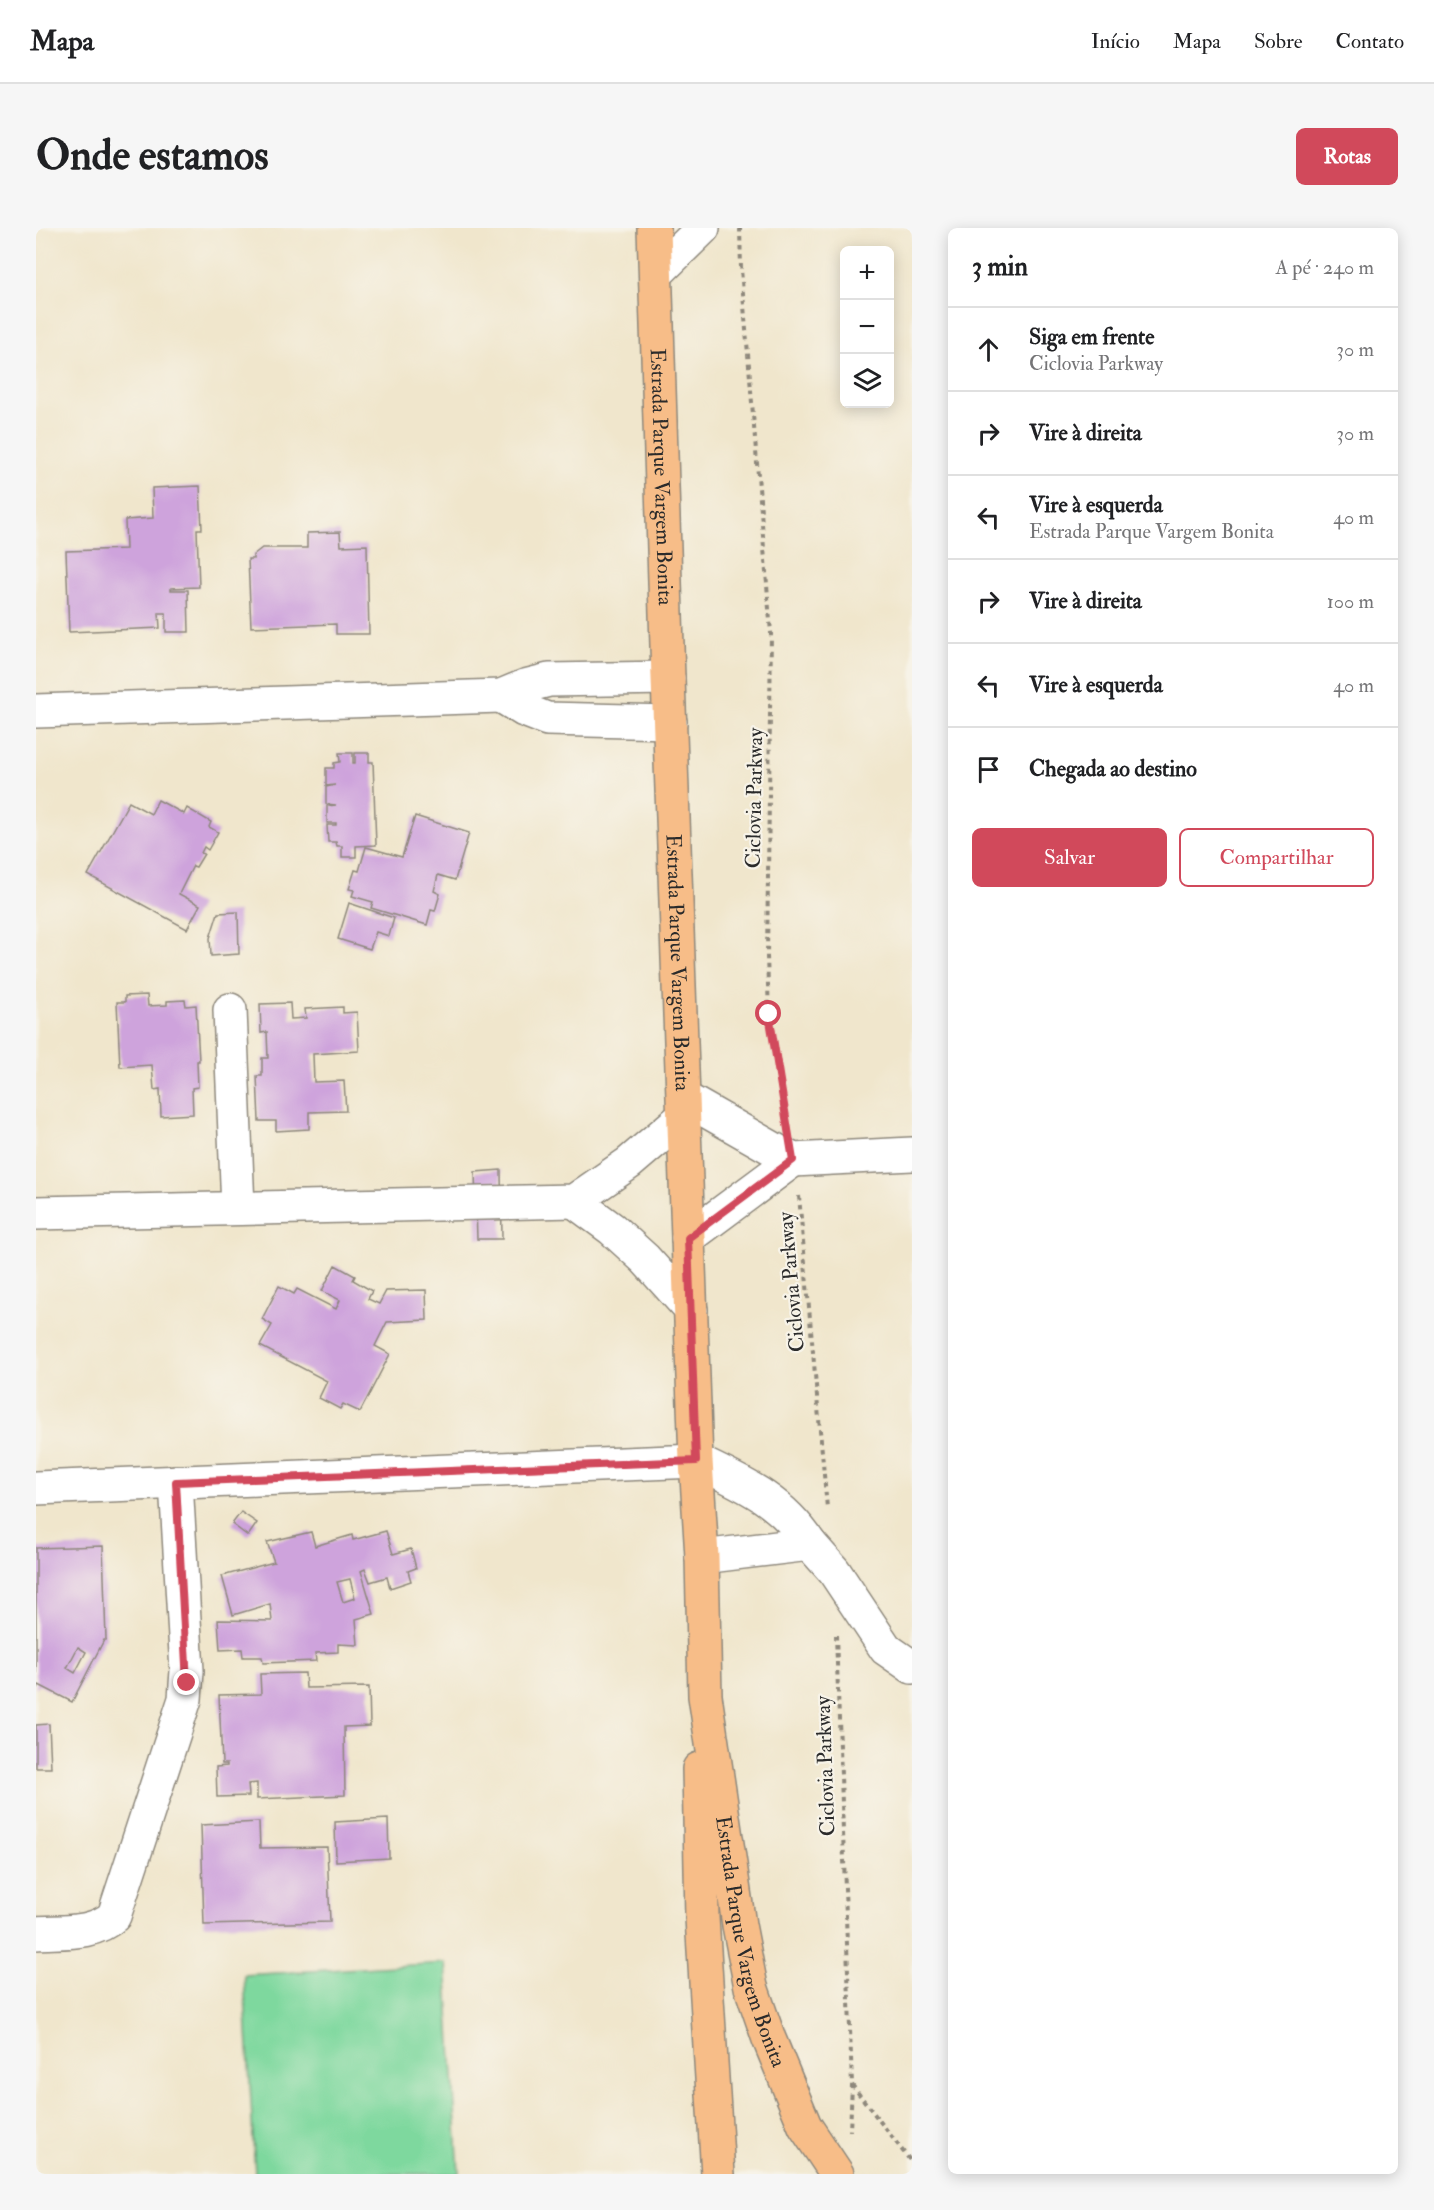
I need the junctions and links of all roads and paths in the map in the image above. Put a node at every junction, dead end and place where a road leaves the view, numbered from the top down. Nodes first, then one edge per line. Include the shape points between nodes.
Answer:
1 (654, 228) edge
2 (703, 228) edge
3 (740, 228) edge
4 (657, 273) junction
5 (668, 678) junction
6 (501, 696) junction
7 (36, 711) edge
8 (670, 722) junction
9 (230, 1010) dead end
10 (684, 1107) junction
11 (912, 1154) edge
12 (793, 1160) junction
13 (574, 1201) junction
14 (238, 1208) junction
15 (36, 1213) edge
16 (688, 1238) junction
17 (691, 1310) junction
18 (696, 1461) junction
19 (176, 1482) junction
20 (36, 1488) edge
21 (828, 1515) dead end
22 (810, 1544) junction
23 (702, 1557) junction
24 (836, 1631) dead end
25 (912, 1667) edge
26 (705, 1696) junction
27 (36, 1933) edge
28 (852, 2085) junction
29 (850, 2140) dead end
30 (912, 2163) edge
31 (718, 2174) edge
32 (837, 2174) edge

1 - 4 main road, Estrada Parque Vargem Bonita
2 - 4 street
3 - 12 path, Ciclovia Parkway via 771,633 769,1014
4 - 5 main road, Estrada Parque Vargem Bonita
5 - 6 street via 549,680
5 - 8 main road, Estrada Parque Vargem Bonita
6 - 7 street
6 - 8 street via 547,719
8 - 10 main road, Estrada Parque Vargem Bonita
9 - 14 street
10 - 12 street
10 - 13 street via 629,1163
10 - 16 main road, Estrada Parque Vargem Bonita
11 - 12 street
12 - 16 street
12 - 21 path, Ciclovia Parkway
13 - 14 street
13 - 17 street via 645,1259
14 - 15 street
16 - 17 main road, Estrada Parque Vargem Bonita
17 - 18 main road, Estrada Parque Vargem Bonita
18 - 19 street
18 - 22 street via 749,1486 773,1503 800,1528
18 - 23 main road, Estrada Parque Vargem Bonita
19 - 20 street
19 - 27 street via 187,1671 185,1699 114,1916 85,1930
22 - 23 street
22 - 25 street via 834,1571 886,1649
23 - 26 main road, Estrada Parque Vargem Bonita
24 - 28 path, Ciclovia Parkway
26 - 31 main road, Estrada Parque Vargem Bonita via 699,1737 701,1882
26 - 32 main road, Estrada Parque Vargem Bonita via 752,1987 805,2126
28 - 29 path, Ciclovia Parkway
28 - 30 path

